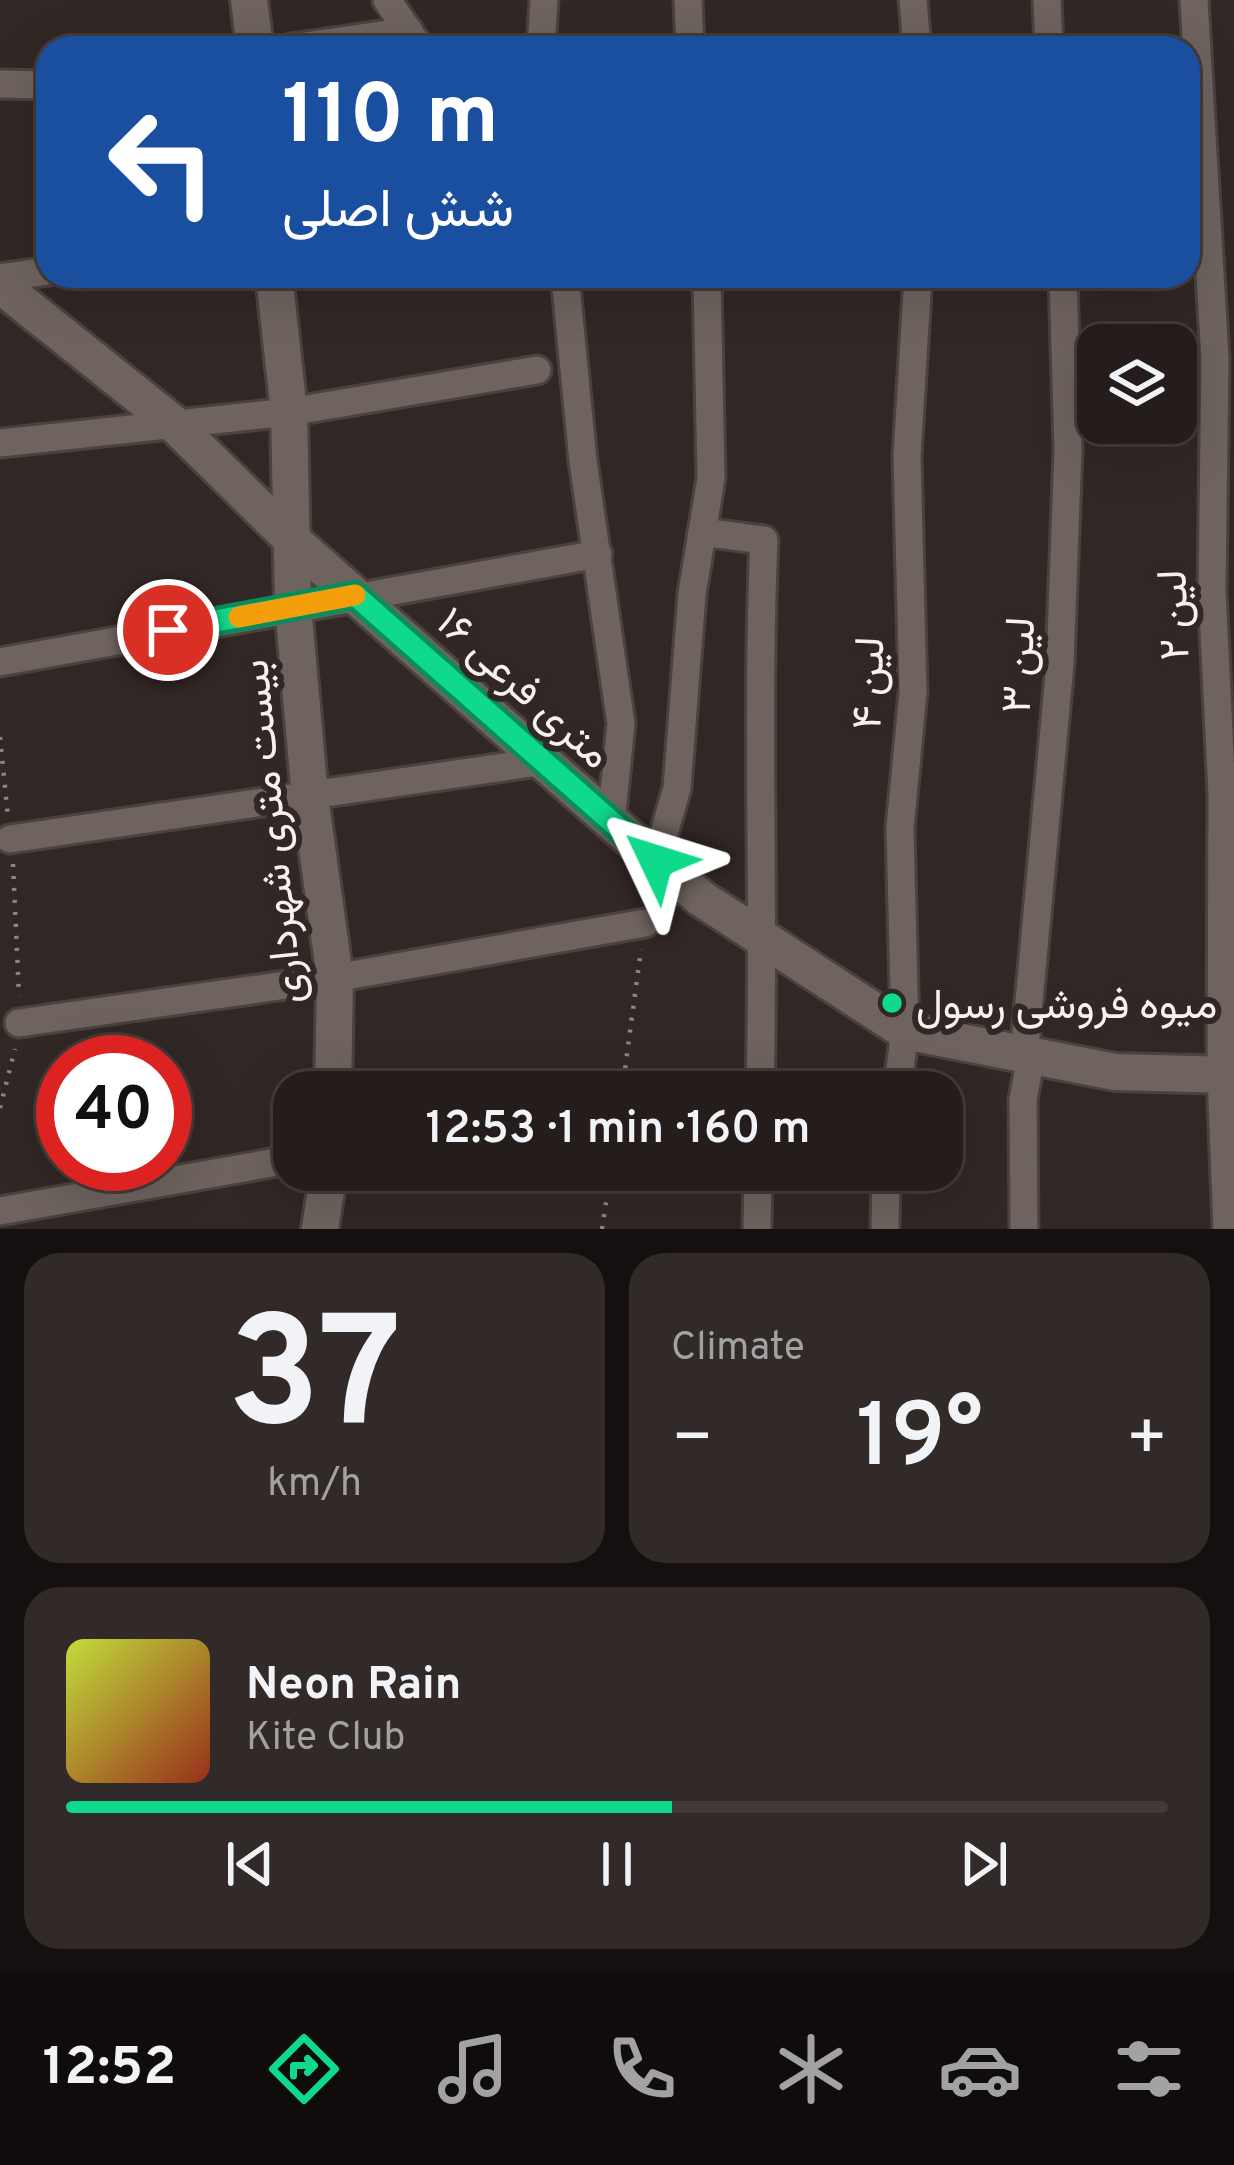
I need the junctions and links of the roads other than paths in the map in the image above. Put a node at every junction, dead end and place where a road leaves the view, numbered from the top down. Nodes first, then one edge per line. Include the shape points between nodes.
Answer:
1 (249, 0) edge
2 (387, 0) edge
3 (544, 0) edge
4 (688, 0) edge
5 (913, 0) edge
6 (1047, 0) edge
7 (1194, 0) edge
8 (254, 36) edge
9 (411, 36) edge
10 (542, 36) edge
11 (690, 36) edge
12 (915, 36) edge
13 (1048, 36) edge
14 (1196, 36) edge
15 (0, 85) edge
16 (36, 85) edge
17 (1200, 103) edge
18 (36, 274) edge
19 (0, 282) edge
20 (275, 288) edge
21 (566, 288) edge
22 (707, 288) edge
23 (917, 288) edge
24 (1063, 288) edge
25 (537, 370) dead end
26 (290, 412) junction
27 (174, 424) junction
28 (0, 443) edge
29 (702, 532) junction
30 (292, 540) junction
31 (598, 554) junction
32 (355, 595) junction
33 (293, 606) junction
34 (0, 662) edge
35 (538, 762) junction
36 (310, 797) junction
37 (611, 822) junction
38 (10, 839) road end
39 (656, 861) junction
40 (645, 923) road end
41 (764, 938) junction
42 (335, 978) junction
43 (19, 1022) road end
44 (905, 1030) junction
45 (1027, 1057) junction
46 (333, 1071) edge
47 (761, 1071) edge
48 (900, 1071) edge
49 (1227, 1074) edge
50 (273, 1163) edge
51 (326, 1191) edge
52 (758, 1191) edge
53 (886, 1191) edge
54 (0, 1211) edge
55 (320, 1229) edge
56 (757, 1229) edge
57 (885, 1229) edge
58 (1024, 1229) edge
59 (1227, 1229) edge

1 - 8 street
2 - 9 street
3 - 10 street
4 - 11 street
5 - 12 street
6 - 13 street
7 - 14 street, لین ۲
15 - 16 street
17 - 49 street, لین ۲ via 1215,359 1212,591
18 - 19 street
19 - 27 street, ۱۶ متری فرعی
20 - 26 street, بیست متری شهرداری
21 - 31 street
22 - 29 street via 711,478
23 - 44 street, لین ۴ via 907,456 913,692 900,828
24 - 45 street, لین ۳ via 1060,664
25 - 26 street
26 - 27 street
26 - 30 street, بیست متری شهرداری
27 - 28 street
27 - 30 street, ۱۶ متری فرعی
29 - 39 street via 677,788
29 - 41 street via 764,540
30 - 32 street, ۱۶ متری فرعی
30 - 33 street, بیست متری شهرداری
31 - 32 street
31 - 37 street via 621,724
32 - 33 street
32 - 35 street, ۱۶ متری فرعی
33 - 34 street
33 - 36 street, بیست متری شهرداری
35 - 36 street
35 - 37 street, ۱۶ متری فرعی
36 - 38 street
36 - 42 street, بیست متری شهرداری
37 - 39 street, ۱۶ متری فرعی
39 - 41 street, ۱۶ متری فرعی
40 - 42 street
41 - 44 street, ۱۶ متری فرعی
41 - 47 street
42 - 43 street
42 - 46 street, بیست متری شهرداری
44 - 45 street, ۱۶ متری فرعی
44 - 48 street, لین ۴
45 - 49 street, ۱۶ متری فرعی via 1115,1072
45 - 58 street, لین ۳
49 - 59 street, لین ۲
50 - 54 street
51 - 55 street
52 - 56 street
53 - 57 street

